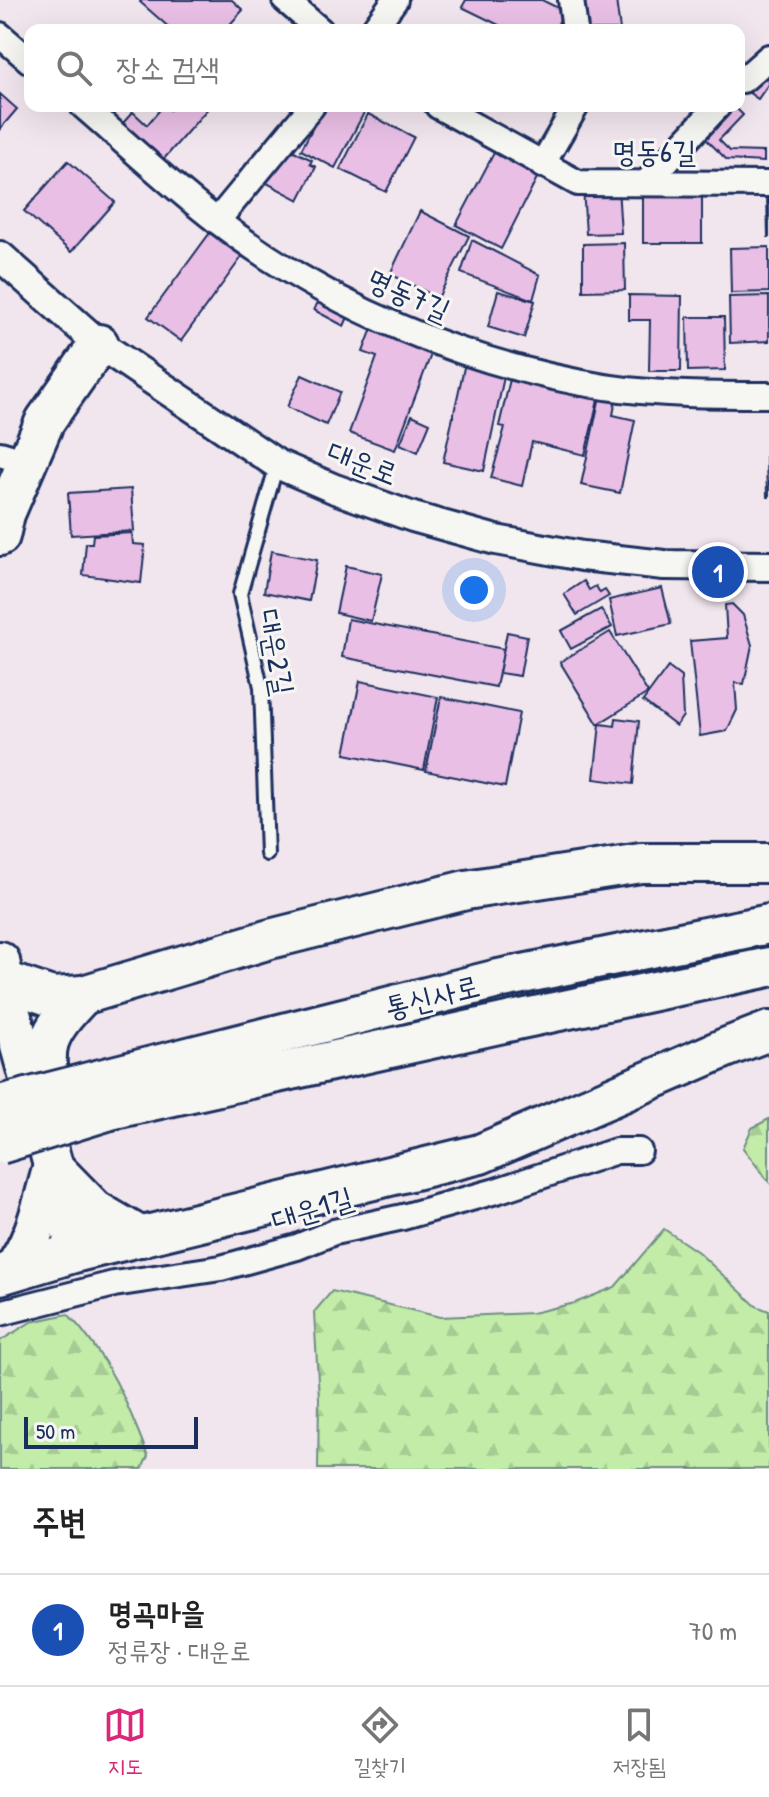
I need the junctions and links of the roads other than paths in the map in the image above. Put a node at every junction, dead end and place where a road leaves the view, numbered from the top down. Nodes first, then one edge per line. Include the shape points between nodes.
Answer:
1 (285, 0) edge
2 (395, 0) edge
3 (571, 0) edge
4 (313, 24) edge
5 (377, 24) edge
6 (574, 24) edge
7 (0, 35) edge
8 (24, 56) edge
9 (769, 57) edge
10 (745, 77) edge
11 (90, 112) edge
12 (307, 112) edge
13 (449, 112) edge
14 (573, 112) edge
15 (712, 112) edge
16 (542, 165) junction
17 (646, 183) junction
18 (769, 184) edge
19 (217, 221) junction
20 (0, 256) edge
21 (99, 344) junction
22 (769, 395) edge
23 (14, 458) edge
24 (277, 464) junction
25 (0, 536) edge
26 (769, 566) edge
27 (267, 854) dead end
28 (769, 863) edge
29 (769, 924) edge
30 (769, 967) edge
31 (2, 975) edge
32 (83, 995) junction
33 (769, 1031) edge
34 (0, 1075) edge
35 (104, 1095) junction
36 (23, 1101) edge
37 (0, 1144) edge
38 (639, 1151) dead end
39 (53, 1166) junction
40 (141, 1237) junction
41 (77, 1252) junction
42 (6, 1273) edge
43 (86, 1290) junction
44 (0, 1313) edge

1 - 4 street
2 - 5 street
3 - 6 street
7 - 8 street
9 - 10 street
11 - 19 street, 명동7길
12 - 19 street
13 - 16 street, 명동6길
14 - 16 street, 명동6길
15 - 17 street
16 - 17 street, 명동6길 via 578,183
17 - 18 street, 명동6길
19 - 22 street, 명동7길 via 356,307 444,345 513,367 606,387
20 - 21 street, 대운로
21 - 23 highway
21 - 24 street, 대운로
23 - 25 highway
24 - 26 street, 대운로 via 413,517 496,540 664,565
24 - 27 lane, 대운2길 via 240,594 261,687
28 - 32 highway via 641,863 466,890 270,939
29 - 35 highway, 통신사로 via 498,979
30 - 35 highway, 통신사로 via 521,1019
31 - 32 highway via 52,997
31 - 36 highway
32 - 36 highway via 49,1042 48,1085
33 - 40 highway via 480,1154
34 - 36 highway
35 - 36 highway, bridge
35 - 37 highway, bridge
36 - 39 highway
38 - 43 street, 대운1길 via 616,1151 496,1191 334,1232 221,1268
39 - 40 highway via 95,1210
39 - 41 highway
39 - 42 highway via 25,1254
40 - 41 highway
41 - 42 highway
41 - 43 street
43 - 44 street, 대운1길

